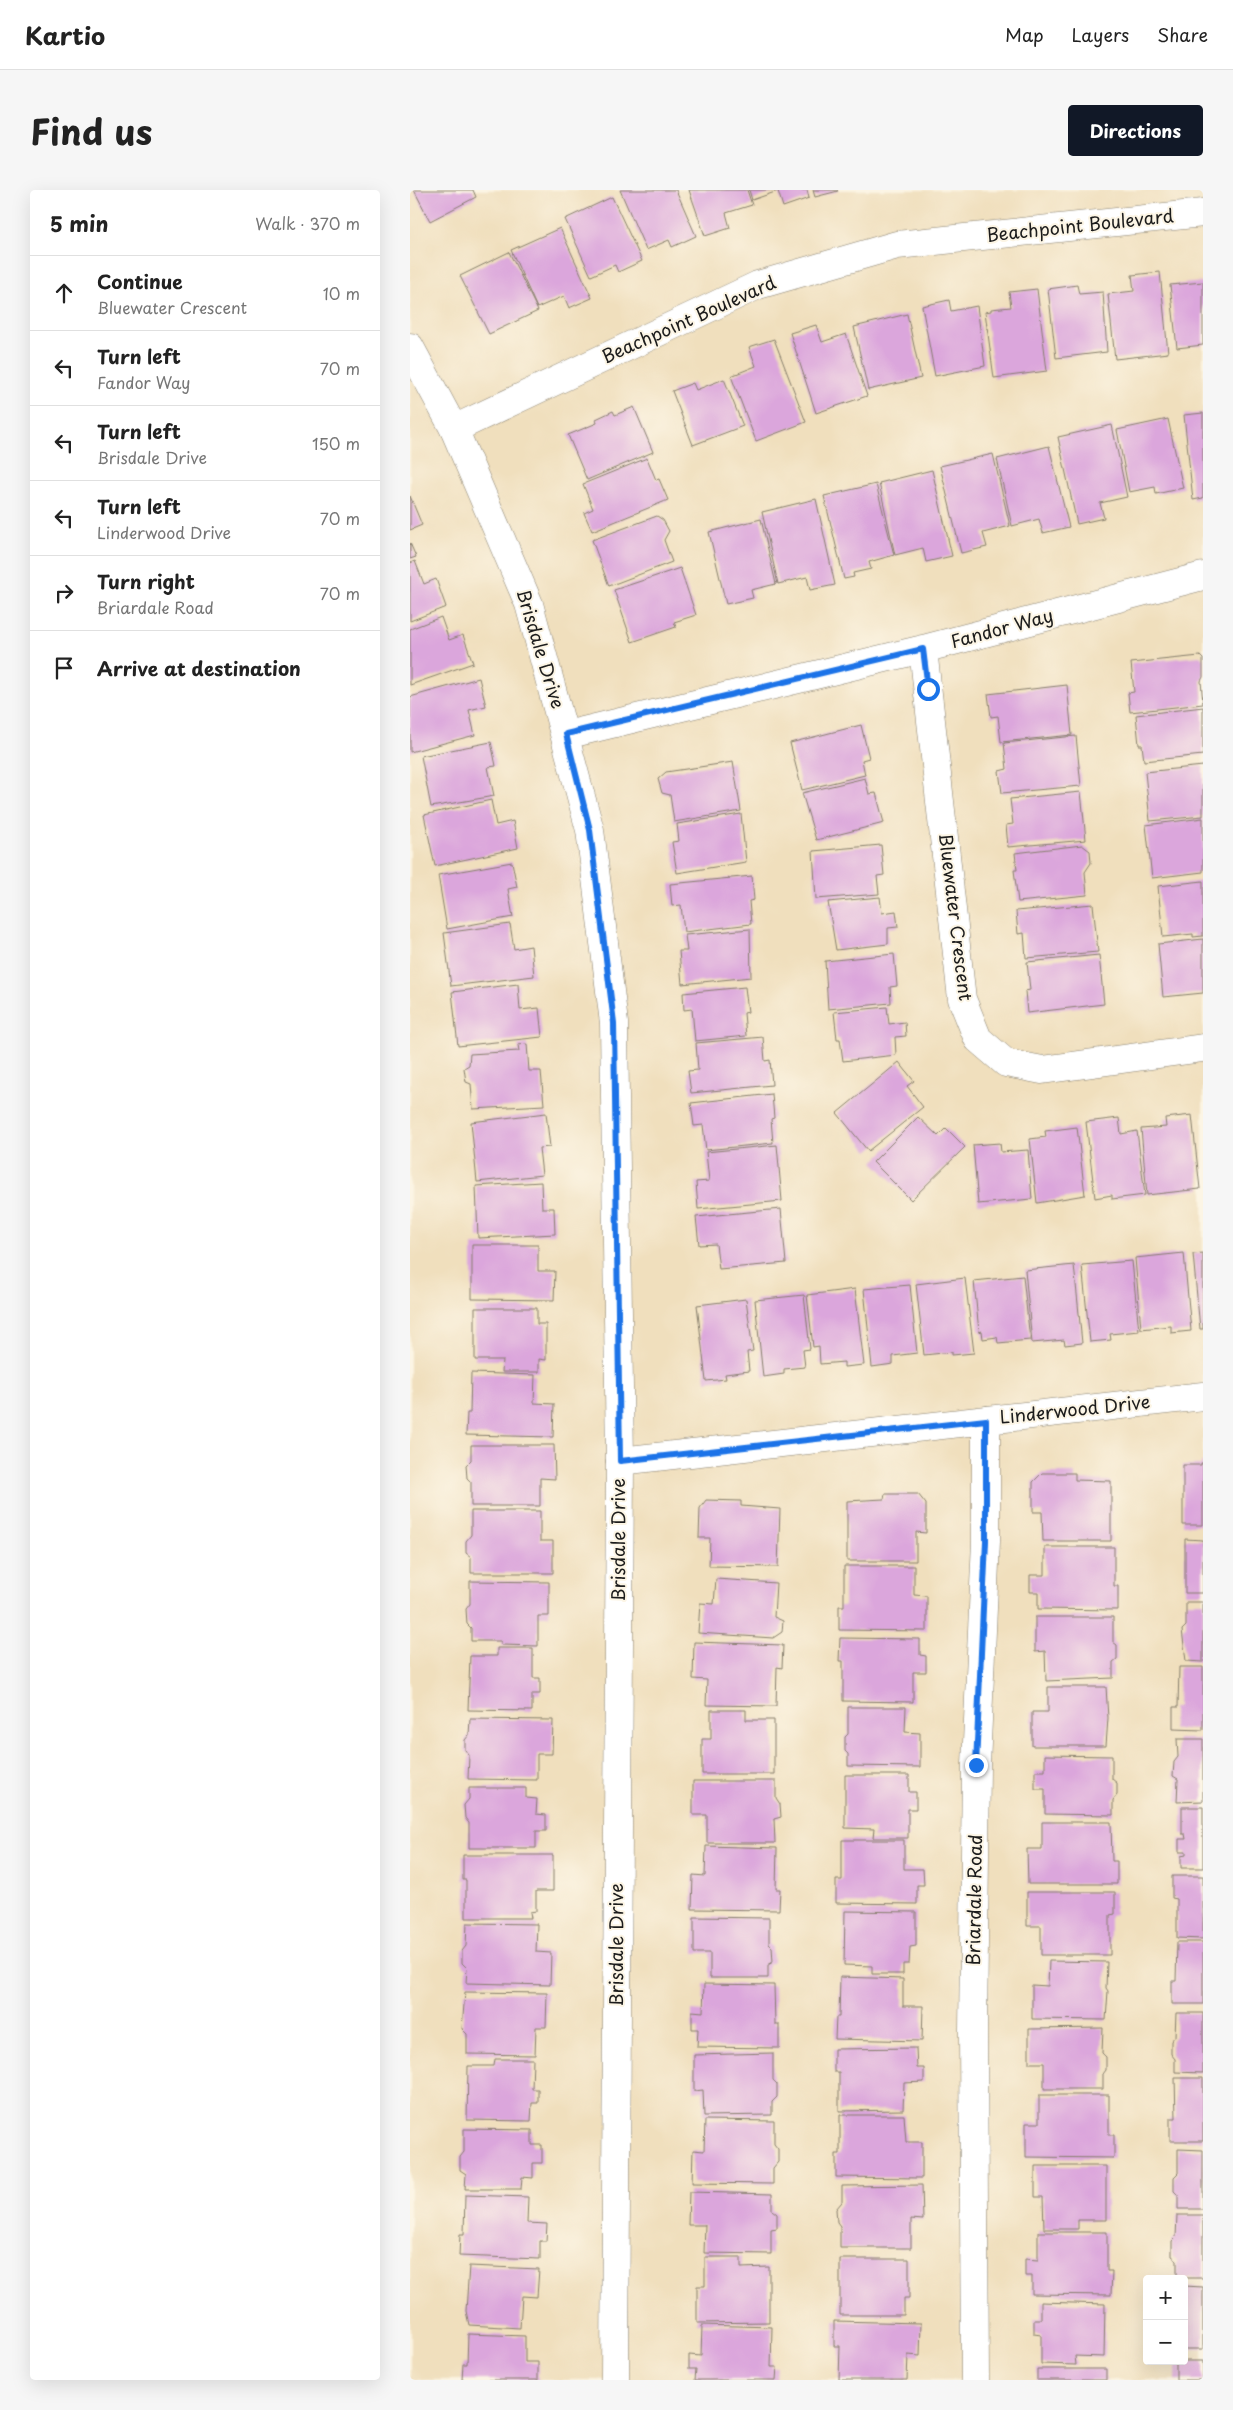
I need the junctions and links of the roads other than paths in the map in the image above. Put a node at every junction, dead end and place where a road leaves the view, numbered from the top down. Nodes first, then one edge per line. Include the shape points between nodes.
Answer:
1 (1203, 212) edge
2 (410, 347) edge
3 (454, 429) junction
4 (1203, 576) edge
5 (923, 649) junction
6 (566, 734) junction
7 (1203, 1048) edge
8 (1203, 1396) edge
9 (986, 1420) junction
10 (620, 1461) junction
11 (615, 2380) edge
12 (975, 2380) edge

1 - 3 street, Beachpoint Boulevard via 897,245 767,282
2 - 3 street, Brisdale Drive
3 - 6 street, Brisdale Drive via 529,604
4 - 5 street, Fandor Way
5 - 6 street, Fandor Way
5 - 7 street, Bluewater Crescent via 962,999 978,1038 1006,1063 1042,1070
6 - 10 street, Brisdale Drive via 590,830 614,1023
8 - 9 street, Linderwood Drive
9 - 10 street, Linderwood Drive
9 - 12 street, Briardale Road via 986,1541 976,1765 973,2033
10 - 11 street, Brisdale Drive

